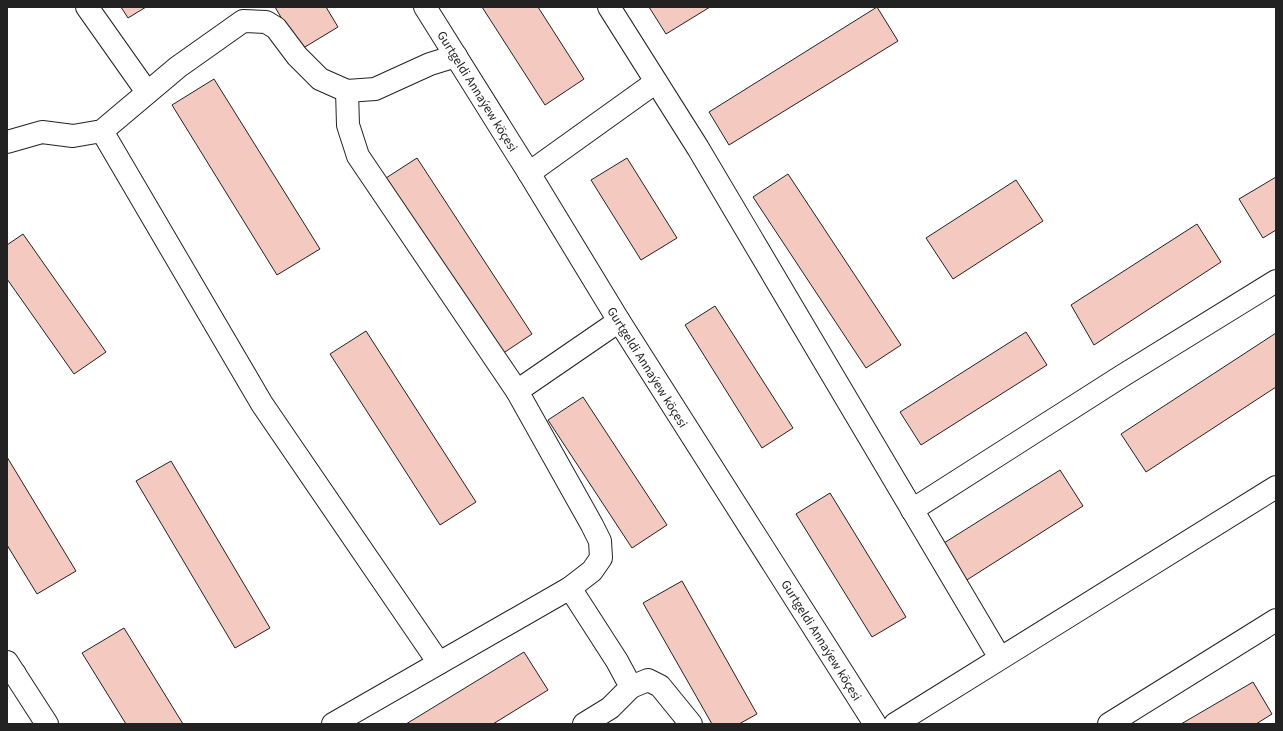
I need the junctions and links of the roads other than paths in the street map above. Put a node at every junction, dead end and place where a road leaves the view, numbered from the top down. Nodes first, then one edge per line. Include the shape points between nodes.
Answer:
1 (87, 7) edge
2 (426, 7) edge
3 (609, 7) edge
4 (456, 56) junction
5 (656, 82) junction
6 (346, 91) junction
7 (147, 92) junction
8 (102, 131) junction
9 (7, 142) edge
10 (529, 173) junction
11 (1276, 281) edge
12 (619, 321) junction
13 (517, 391) junction
14 (1276, 487) edge
15 (912, 510) junction
16 (570, 588) junction
17 (1276, 620) edge
18 (1000, 658) junction
19 (439, 663) junction
20 (10, 669) edge
21 (631, 687) junction
22 (47, 724) edge
23 (333, 724) edge
24 (584, 724) edge
25 (691, 724) edge
26 (875, 724) edge
27 (894, 724) edge
28 (1109, 724) edge

1 - 7 street
2 - 4 street, Gurtgeldi Annaýew köçesi
3 - 5 street
4 - 6 street via 430,64 375,89
4 - 10 street, Gurtgeldi Annaýew köçesi
5 - 10 street
5 - 15 street via 698,148
6 - 7 street via 320,79 297,56 276,28 266,22 244,21
6 - 13 street via 348,125 358,156
7 - 8 street
8 - 9 street via 73,136 42,132
8 - 19 street via 262,404
10 - 12 street, Gurtgeldi Annaýew köçesi
11 - 15 street
12 - 13 street
12 - 26 street, Gurtgeldi Annaýew köçesi
13 - 16 street via 600,541 601,558 592,571
14 - 18 street
15 - 18 street
16 - 19 street
16 - 21 street
17 - 28 street
18 - 27 street
19 - 23 street
20 - 22 street
21 - 24 street via 610,708
21 - 25 street via 648,680 660,686

